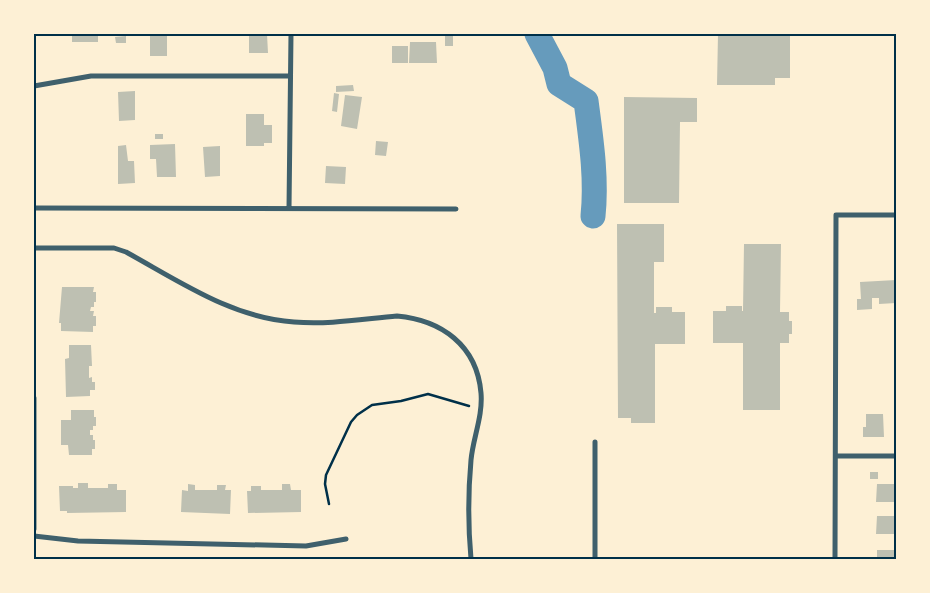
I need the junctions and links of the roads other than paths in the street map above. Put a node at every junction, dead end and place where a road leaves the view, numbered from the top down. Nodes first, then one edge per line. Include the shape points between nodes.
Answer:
1 (291, 34) edge
2 (290, 76) junction
3 (34, 86) edge
4 (34, 208) edge
5 (289, 208) junction
6 (456, 209) dead end
7 (896, 215) edge
8 (34, 248) edge
9 (34, 398) edge
10 (596, 442) dead end
11 (836, 456) junction
12 (896, 456) edge
13 (34, 529) edge
14 (34, 536) edge
15 (346, 539) dead end
16 (471, 559) edge
17 (595, 559) edge
18 (835, 559) edge

1 - 2 street
2 - 3 street via 91,76
2 - 5 street
4 - 5 street
5 - 6 street
7 - 11 street via 836,215
8 - 16 street via 114,248 228,306 274,320 316,323 397,316 439,326 462,346 471,360 481,394 480,417 472,449
9 - 13 street
10 - 17 street
11 - 12 street
11 - 18 street
14 - 15 street via 306,546

